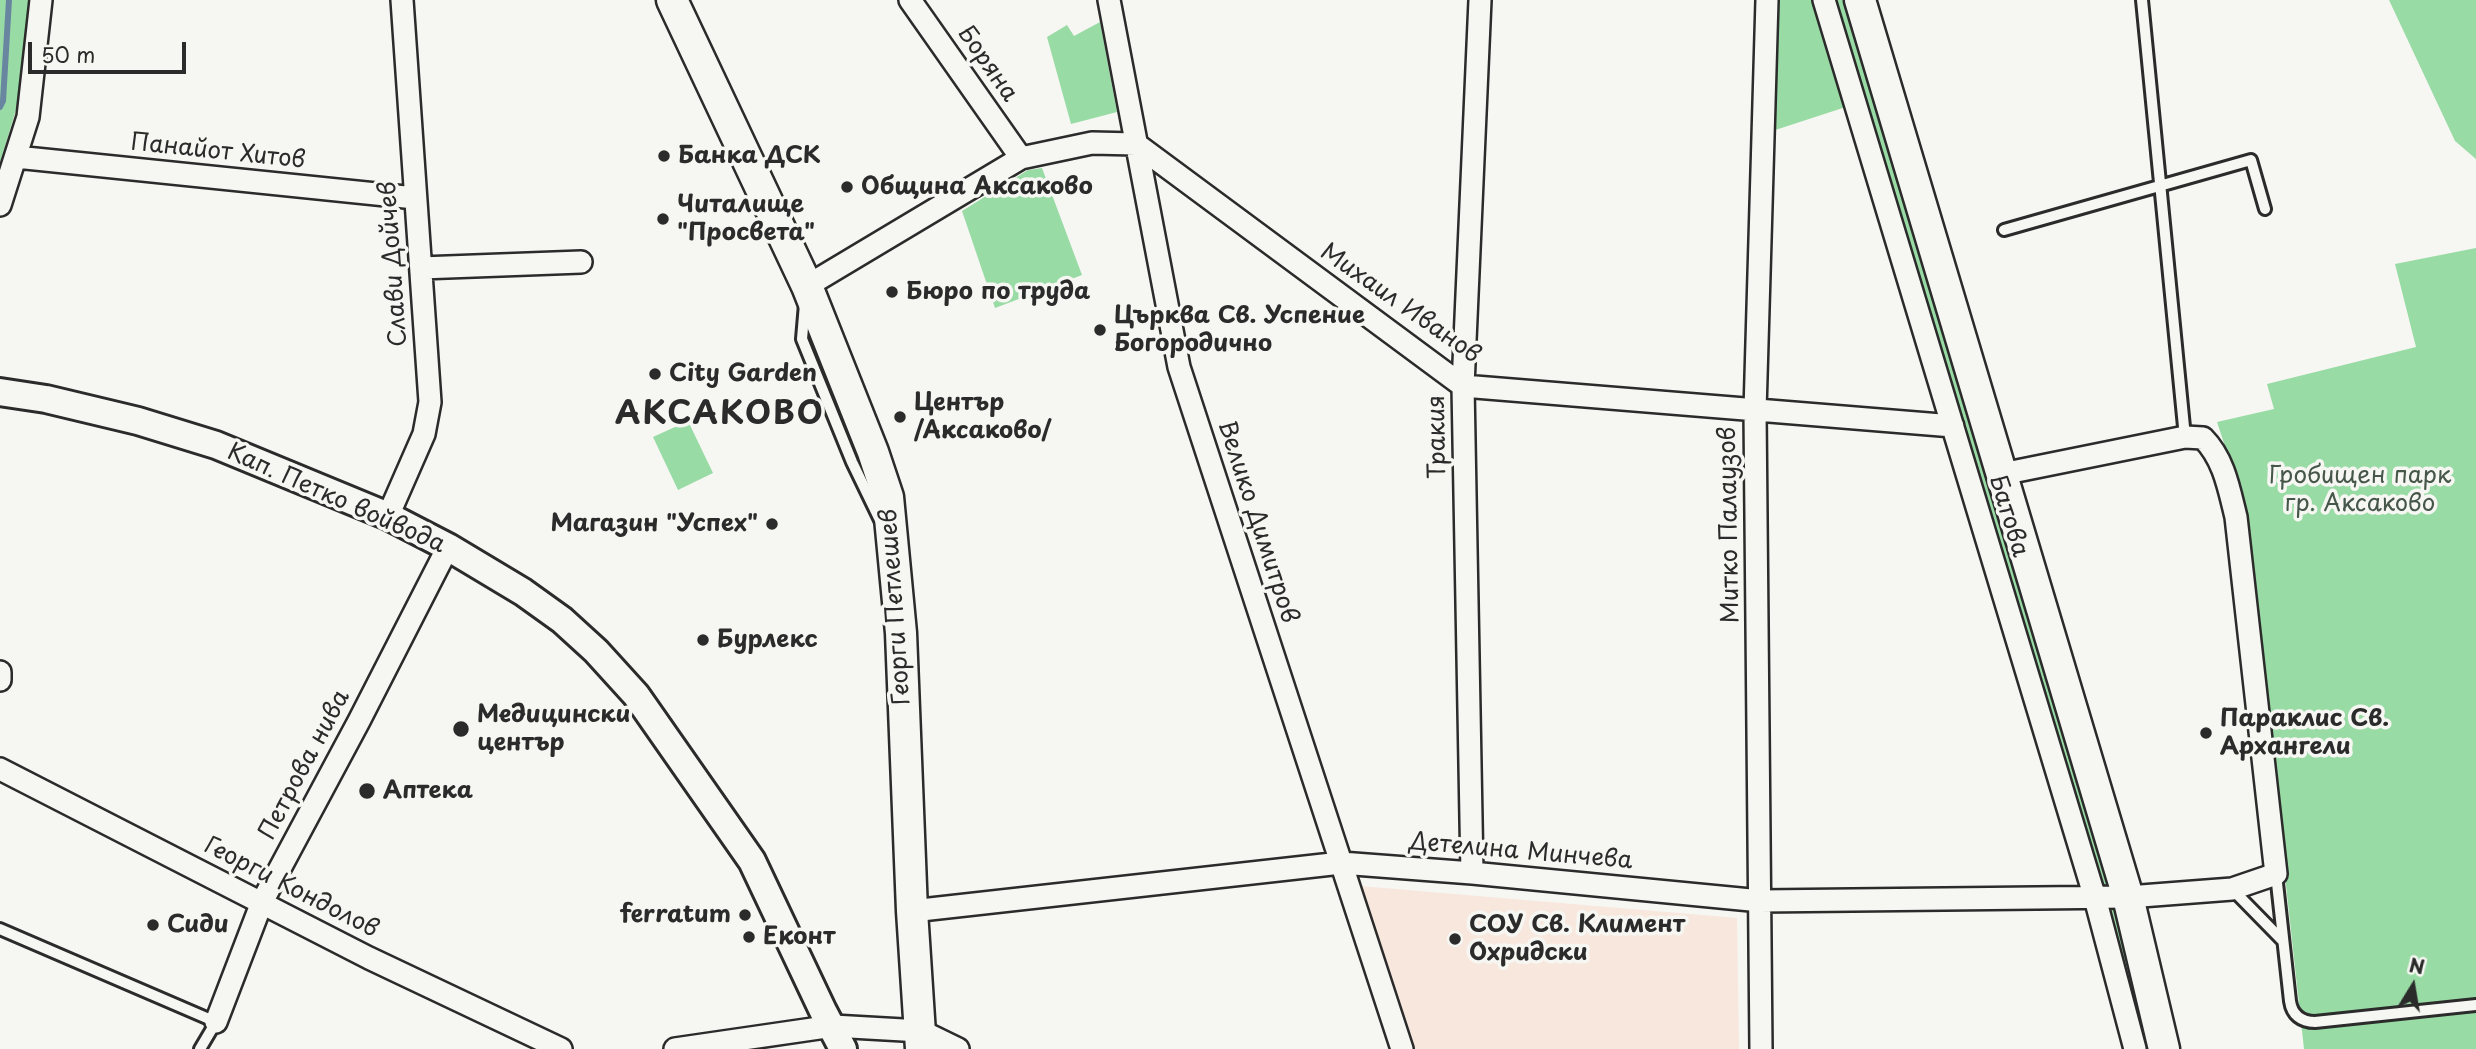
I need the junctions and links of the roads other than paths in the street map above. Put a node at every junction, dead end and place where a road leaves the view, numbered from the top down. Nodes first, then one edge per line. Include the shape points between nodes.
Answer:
1 (41, 0) edge
2 (402, 0) edge
3 (672, 0) edge
4 (910, 0) edge
5 (1109, 0) edge
6 (1480, 0) edge
7 (1767, 0) edge
8 (1824, 0) edge
9 (1860, 0) edge
10 (2142, 0) edge
11 (1136, 144) junction
12 (16, 157) junction
13 (1021, 158) junction
14 (2160, 186) junction
15 (415, 198) junction
16 (0, 205) edge
17 (2265, 209) dead end
18 (2004, 230) dead end
19 (581, 262) dead end
20 (421, 268) junction
21 (811, 283) junction
22 (1463, 386) junction
23 (0, 392) edge
24 (1755, 411) junction
25 (1953, 426) junction
26 (2185, 437) junction
27 (2002, 474) junction
28 (388, 516) junction
29 (448, 547) junction
30 (0, 672) edge
31 (0, 680) edge
32 (0, 769) edge
33 (1341, 863) junction
34 (1472, 873) junction
35 (2276, 874) junction
36 (2232, 889) junction
37 (2128, 897) junction
38 (2095, 898) junction
39 (1761, 901) junction
40 (262, 902) junction
41 (912, 911) junction
42 (0, 929) edge
43 (2282, 940) junction
44 (2476, 1005) edge
45 (216, 1022) junction
46 (838, 1038) edge
47 (921, 1040) edge
48 (200, 1049) edge
49 (561, 1049) edge
50 (675, 1049) edge
51 (958, 1049) edge
52 (1402, 1049) edge
53 (1761, 1049) edge
54 (2134, 1049) edge
55 (2164, 1049) edge

1 - 12 street via 28,117
2 - 15 street, Слави Дойчев
3 - 21 main road, Георги Петлешев via 751,169
4 - 13 street, Боряна
5 - 11 street, Велико Димитров
6 - 22 street, Тракия
7 - 24 street, Митко Палаузов
8 - 25 street, Батова
9 - 27 main road
10 - 14 lane
11 - 13 street via 1092,143
11 - 22 street, Михаил Иванов
11 - 33 street, Велико Димитров via 1179,367
12 - 15 street, Панайот Хитов
12 - 16 street
13 - 21 street
14 - 17 lane via 2251,160
14 - 18 lane
14 - 26 lane
15 - 20 street, Слави Дойчев
19 - 20 street
20 - 28 street, Слави Дойчев via 430,402 424,433
21 - 41 main road, Георги Петлешев via 888,497 901,633
22 - 24 street, Михаил Иванов
22 - 34 street, Тракия
23 - 28 street, Кап. Петко войвода via 138,421 216,445
24 - 25 street, Михаил Иванов
24 - 39 street, Митко Палаузов
25 - 38 street, Батова
26 - 27 street
26 - 35 street via 2203,438 2213,448 2236,517
27 - 37 main road
28 - 29 street, Кап. Петко войвода
29 - 40 street, Петрова нива
29 - 46 street, Кап. Петко войвода via 562,620 636,695 752,861
30 - 31 street
32 - 40 street, Георги Кондолов
33 - 34 street, Детелина Минчева
33 - 41 street, Детелина Минчева
33 - 52 street, Велико Димитров
34 - 39 street, Детелина Минчева
35 - 36 street, Детелина Минчева
35 - 43 lane
36 - 37 street, Детелина Минчева
36 - 43 lane
37 - 38 street, Детелина Минчева
37 - 55 main road
38 - 39 street, Детелина Минчева
38 - 54 street, Батова
39 - 53 street, Митко Палаузов
40 - 45 street, Петрова нива
40 - 49 street, Георги Кондолов
41 - 47 main road, Георги Петлешев
42 - 45 lane
43 - 44 lane via 2291,1007 2303,1020
45 - 48 lane, Петрова нива
46 - 47 street
46 - 50 street
47 - 51 street

